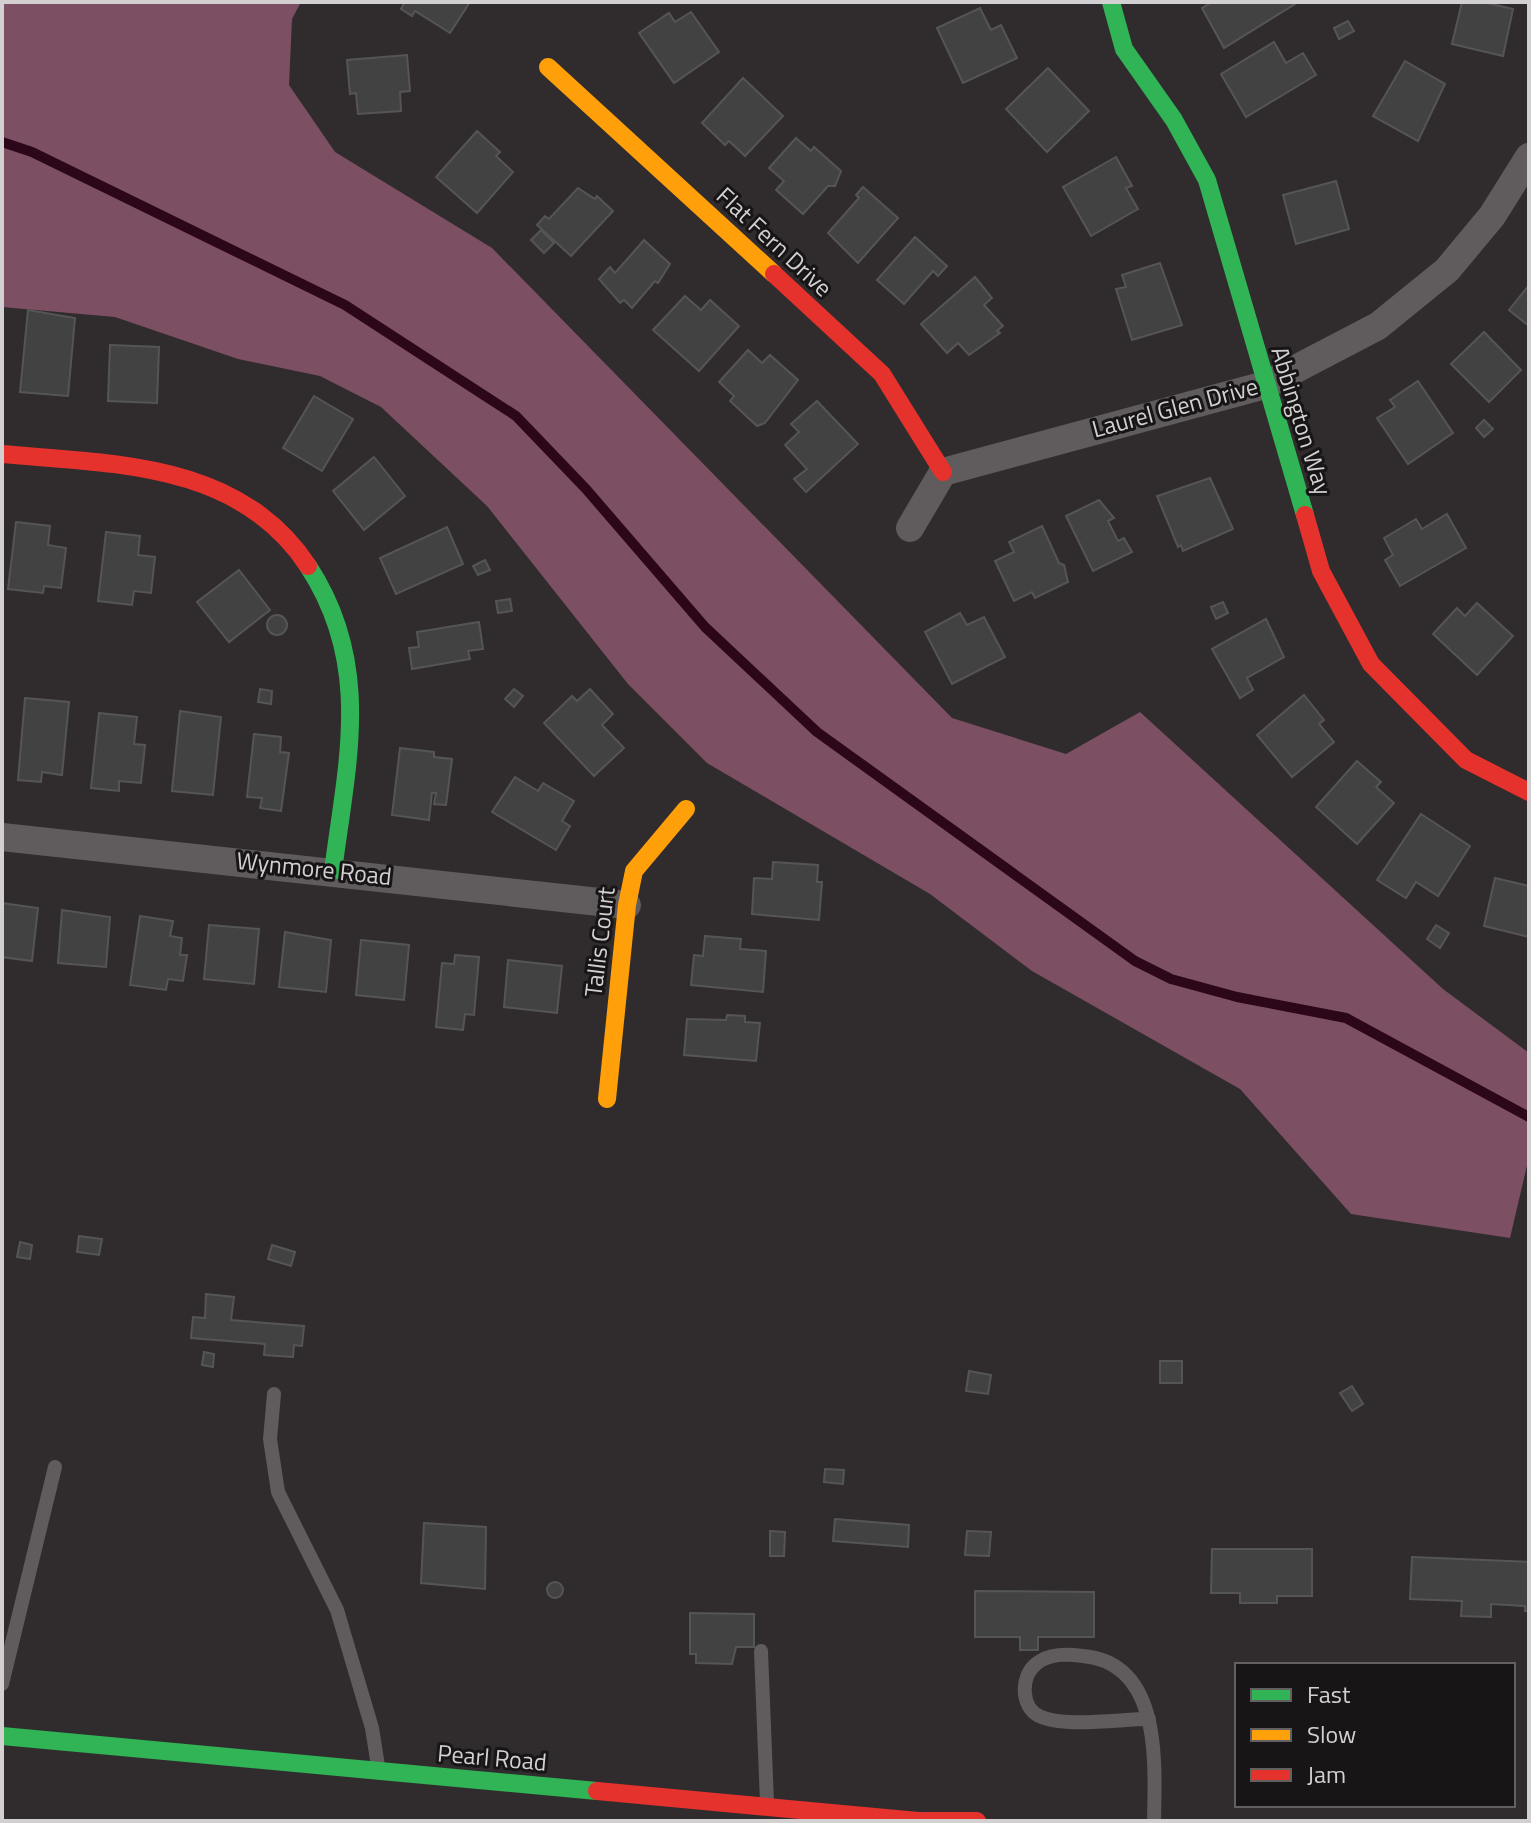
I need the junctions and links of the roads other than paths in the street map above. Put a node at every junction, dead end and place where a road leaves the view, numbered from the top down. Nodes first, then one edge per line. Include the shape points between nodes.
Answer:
1 (1111, 2) edge
2 (548, 67) dead end
3 (1529, 157) edge
4 (1265, 385) junction
5 (2, 454) edge
6 (943, 472) junction
7 (910, 528) dead end
8 (1529, 792) edge
9 (686, 809) dead end
10 (2, 837) edge
11 (333, 871) junction
12 (627, 905) junction
13 (607, 1099) dead end
14 (274, 1394) dead end
15 (55, 1467) dead end
16 (761, 1651) dead end
17 (2, 1684) edge
18 (1149, 1719) junction
19 (2, 1736) edge
20 (378, 1771) junction
21 (768, 1807) junction
22 (977, 1821) edge
23 (1154, 1821) edge

1 - 4 street, Abbington Way via 1124,49 1174,120 1207,180
2 - 6 street, Flat Fern Drive via 882,374
3 - 4 street, Laurel Glen Drive via 1492,216 1447,270 1378,326
4 - 6 street, Laurel Glen Drive
4 - 8 street, Abbington Way via 1321,571 1371,664 1466,760
5 - 11 street via 184,477 230,492 283,529 322,584 341,633 351,686
6 - 7 street
9 - 12 street, Tallis Court via 634,871
10 - 11 street, Wynmore Road
11 - 12 street, Wynmore Road
12 - 13 street, Tallis Court
14 - 20 lane via 272,1471 337,1610 372,1728
15 - 17 lane
16 - 21 lane
18 - 18 lane via 1048,1719 1029,1707 1027,1675 1052,1656 1095,1657 1118,1667 1133,1682
18 - 23 lane
19 - 20 street, Pearl Road
20 - 21 street, Pearl Road
21 - 22 street, Pearl Road

